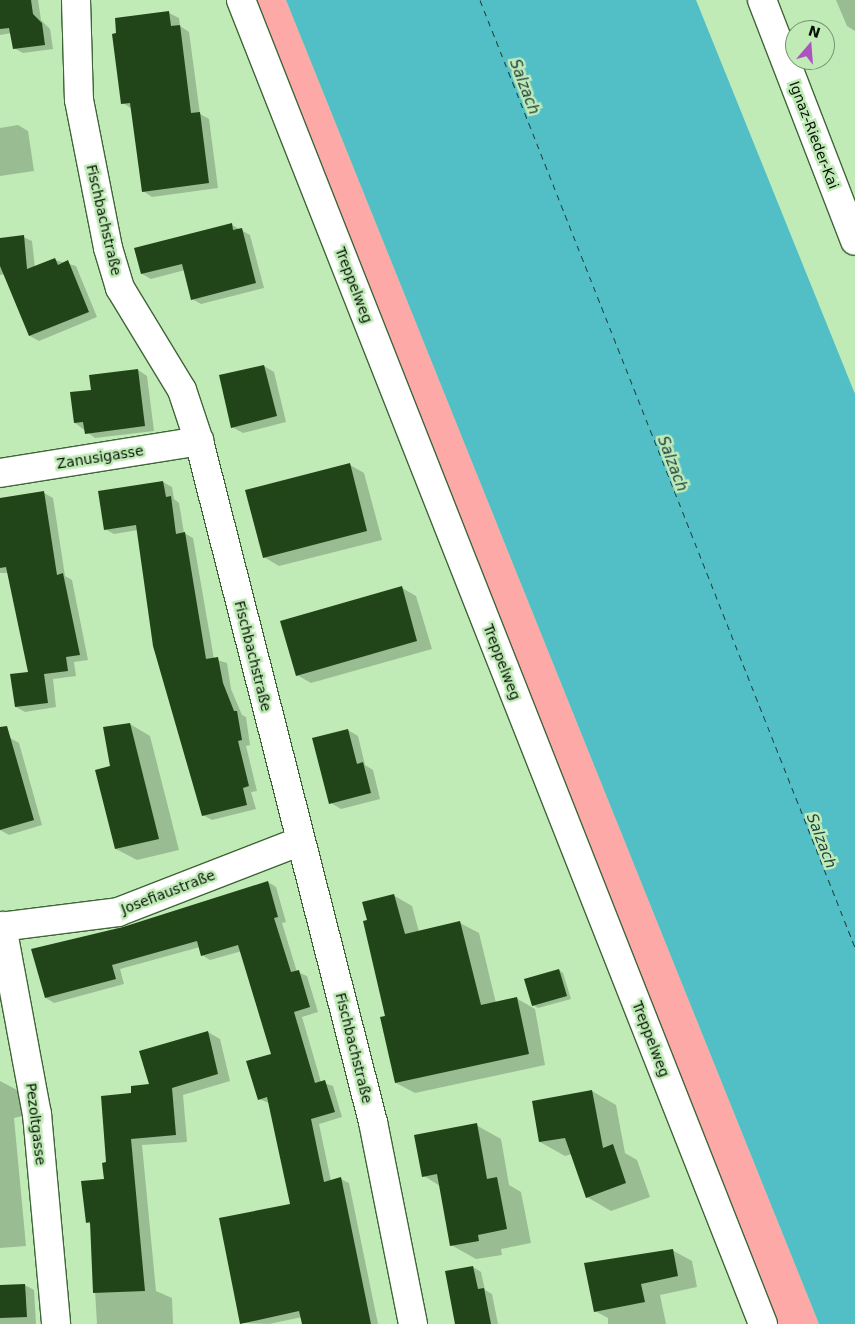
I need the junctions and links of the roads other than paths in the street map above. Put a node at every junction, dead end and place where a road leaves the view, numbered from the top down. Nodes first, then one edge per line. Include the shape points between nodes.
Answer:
1 (76, 0) edge
2 (241, 0) edge
3 (762, 0) edge
4 (855, 241) edge
5 (199, 441) junction
6 (0, 473) edge
7 (301, 841) junction
8 (1, 926) edge
9 (56, 1324) edge
10 (413, 1324) edge
11 (763, 1324) edge

1 - 5 street, Fischbachstraße via 79,100 108,248 120,288 182,390
2 - 11 street, Treppelweg
3 - 4 street, Ignaz-Rieder-Kai
5 - 6 street, Zanusigasse
5 - 7 street, Fischbachstraße
7 - 8 street, Josefiaustraße via 118,912
7 - 10 street, Fischbachstraße via 374,1122
8 - 9 street, Pezoltgasse via 36,1114

